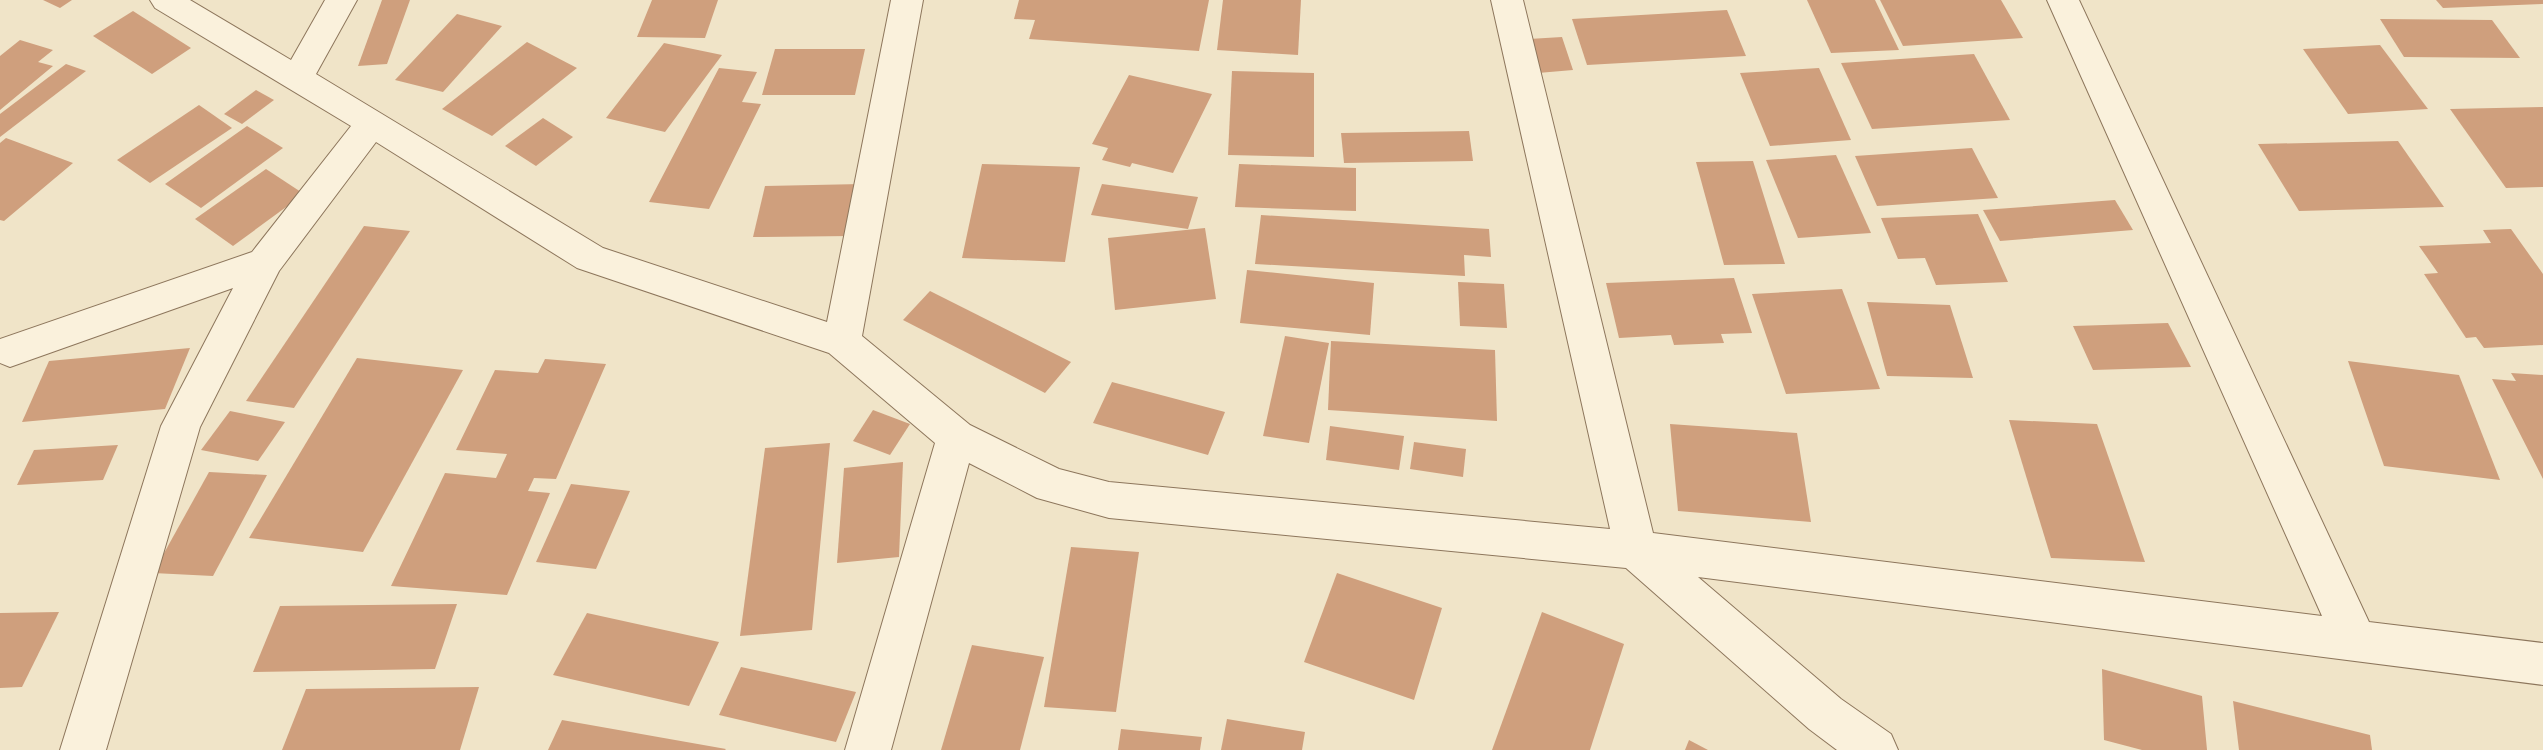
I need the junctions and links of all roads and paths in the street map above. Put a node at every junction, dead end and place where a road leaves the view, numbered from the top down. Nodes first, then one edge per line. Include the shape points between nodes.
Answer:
1 (166, 0) edge
2 (341, 0) edge
3 (906, 0) edge
4 (1507, 0) edge
5 (2063, 0) edge
6 (297, 79) junction
7 (372, 123) junction
8 (265, 262) junction
9 (842, 342) junction
10 (10, 351) dead end
11 (956, 437) junction
12 (1636, 550) junction
13 (2355, 640) junction
14 (2543, 664) edge
15 (83, 750) edge
16 (868, 750) edge
17 (1875, 750) edge

1 - 6 street
2 - 6 street
3 - 9 street
4 - 12 street
5 - 13 street
6 - 7 street
7 - 8 street
7 - 9 street via 590,258
8 - 10 street
8 - 15 street via 181,426
9 - 11 street
11 - 12 street via 1051,485 1109,500
11 - 16 street
12 - 13 street
12 - 17 street via 1825,714
13 - 14 street

